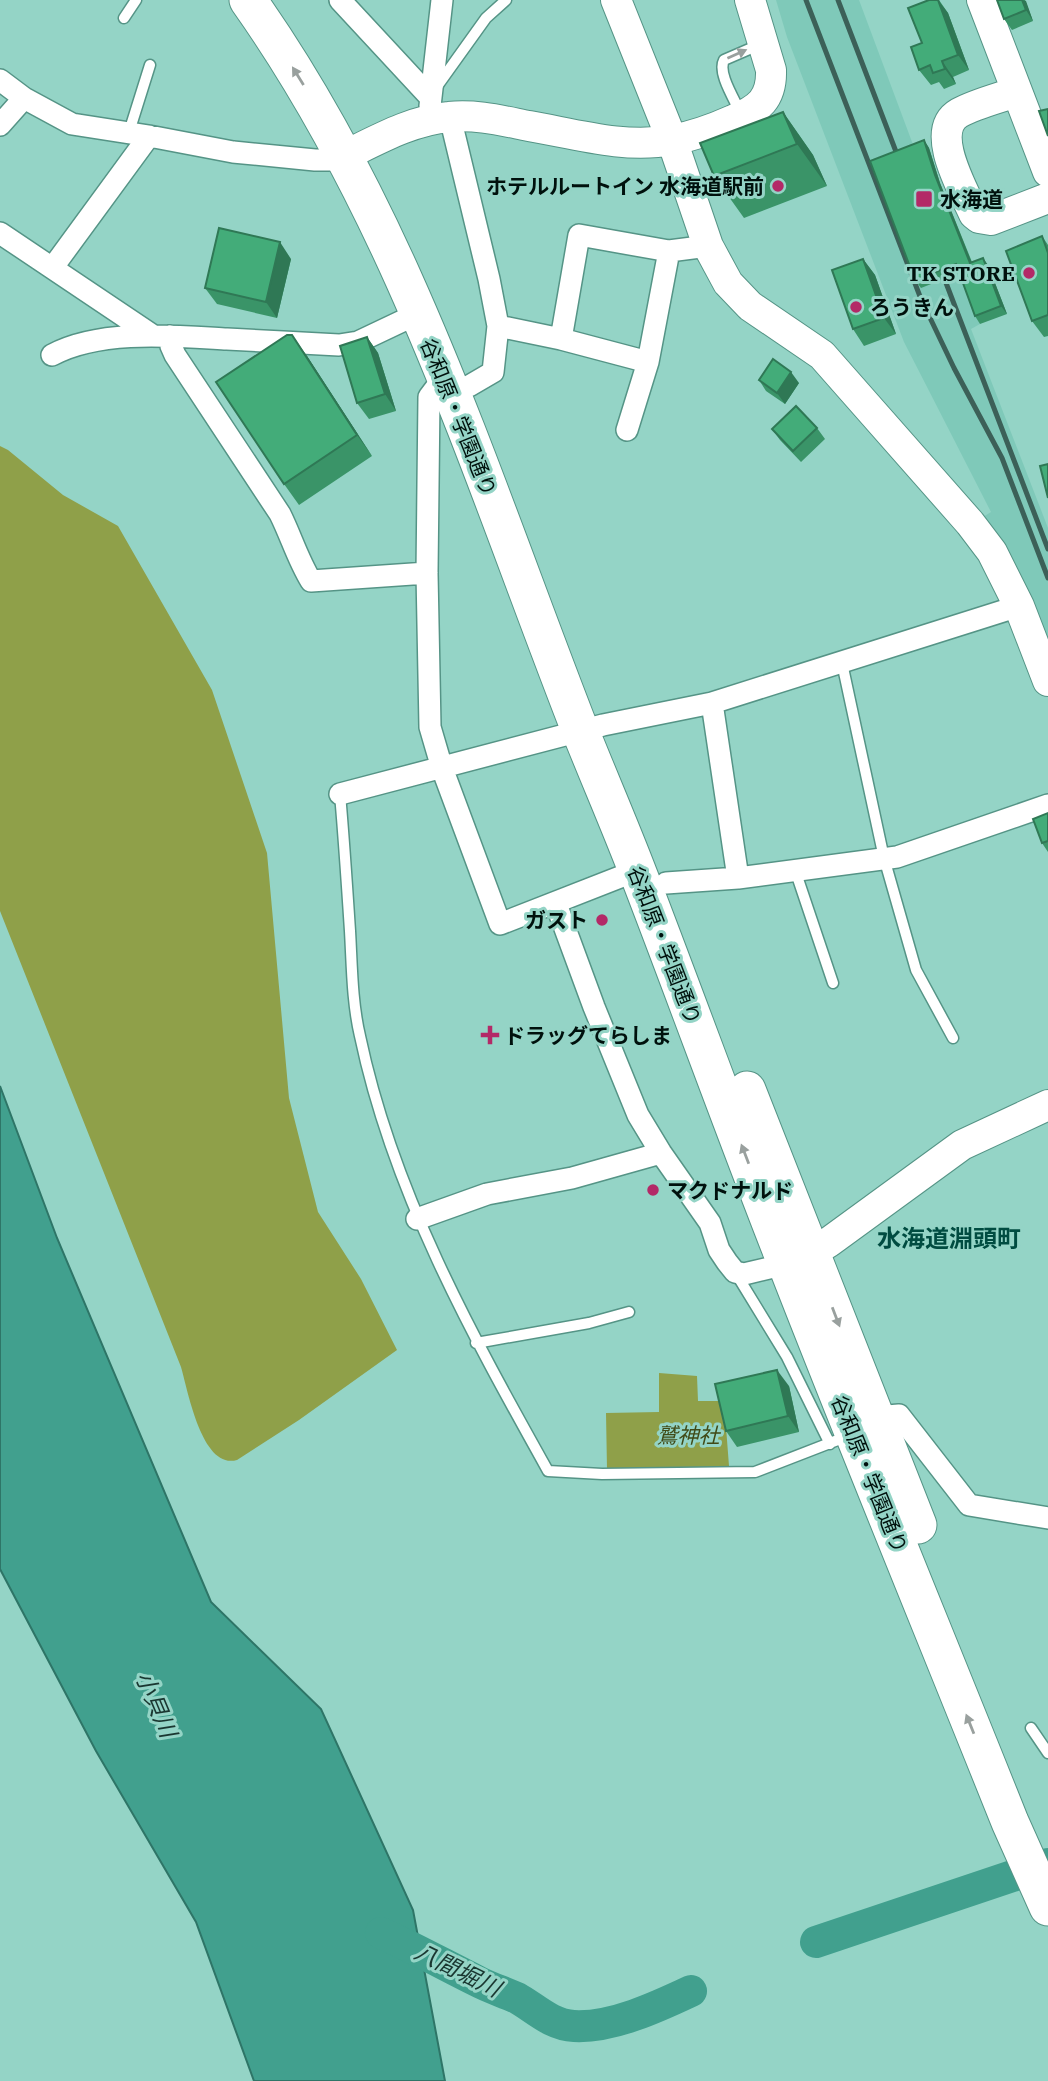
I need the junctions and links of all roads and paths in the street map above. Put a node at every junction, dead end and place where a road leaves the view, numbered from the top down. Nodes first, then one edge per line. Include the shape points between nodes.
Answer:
1 (136, 0) edge
2 (248, 0) edge
3 (274, 0) edge
4 (340, 0) edge
5 (442, 0) edge
6 (506, 0) edge
7 (616, 0) edge
8 (750, 0) edge
9 (982, 0) edge
10 (124, 18) dead end
11 (763, 43) junction
12 (150, 65) dead end
13 (0, 80) edge
14 (1016, 92) junction
15 (24, 98) junction
16 (437, 111) junction
17 (742, 116) junction
18 (0, 125) edge
19 (139, 134) junction
20 (671, 140) junction
21 (355, 151) junction
22 (1048, 172) edge
23 (1048, 198) edge
24 (0, 233) edge
25 (709, 246) junction
26 (669, 251) junction
27 (53, 267) junction
28 (418, 314) junction
29 (498, 326) junction
30 (161, 336) junction
31 (561, 339) junction
32 (52, 355) dead end
33 (648, 362) junction
34 (457, 382) junction
35 (626, 430) dead end
36 (427, 573) junction
37 (1019, 606) junction
38 (842, 663) junction
39 (1048, 681) edge
40 (712, 703) junction
41 (592, 728) junction
42 (442, 768) junction
43 (340, 794) joint
44 (1048, 805) edge
45 (884, 859) junction
46 (795, 870) junction
47 (652, 877) junction
48 (738, 878) junction
49 (556, 904) junction
50 (834, 983) dead end
51 (953, 1038) dead end
52 (1048, 1105) edge
53 (662, 1153) junction
54 (417, 1219) junction
55 (799, 1258) junction
56 (735, 1272) junction
57 (629, 1312) dead end
58 (476, 1343) junction
59 (853, 1431) junction
60 (1048, 1518) edge
61 (1031, 1728) dead end
62 (1048, 1753) edge
63 (1033, 1837) edge
64 (1048, 1907) edge

1 - 10 lane
21 -> 2 highway, 谷和原・学園通り
3 - 21 highway, 谷和原・学園通り via 317,59
4 - 16 street
5 - 16 street
6 - 16 lane via 486,18 443,75
7 - 20 street
8 - 11 street
9 - 14 street
11 - 17 street via 771,70 769,93
17 -> 11 lane via 721,64
12 - 19 lane
13 - 15 street
14 - 22 street
14 - 23 street via 957,114 945,136 948,155 979,218 991,220
15 - 18 street
15 - 19 street via 72,124
16 - 20 street via 624,142
16 - 21 street
16 - 29 street via 489,279
17 - 20 street
19 - 21 street via 233,152 315,160
19 - 27 street
20 - 25 street
21 - 28 highway, 谷和原・学園通り via 371,208
21 - 34 highway, 谷和原・学園通り via 436,297
24 - 27 street
25 - 26 street
25 - 37 street via 727,283 750,306 822,355 970,523 992,552
26 - 31 street via 579,235
26 - 33 street
27 - 30 street
28 - 30 street via 358,342 339,345
28 - 34 highway, 谷和原・学園通り
29 - 31 street
29 - 34 street via 493,372
30 - 32 street via 94,341
30 - 36 street via 280,514 311,581
31 - 33 street
33 - 35 street
34 - 36 street via 429,397
34 - 41 highway, 谷和原・学園通り
36 - 42 street via 430,727
37 - 38 street
37 - 39 street
38 - 40 street
38 - 45 lane
40 - 41 street
40 - 48 street
41 - 42 street
41 - 47 highway, 谷和原・学園通り
42 - 43 street
42 - 49 street via 500,924
43 - 54 lane via 359,1035 382,1124
44 - 45 street
45 - 46 street
45 - 51 lane via 916,970
46 - 48 street
46 - 50 lane
47 - 48 street
47 - 49 street
47 - 55 highway, 谷和原・学園通り
49 - 53 street via 638,1115
52 - 55 street via 961,1145
53 - 54 street via 572,1178 487,1194
53 - 56 street via 710,1223 719,1250
54 - 58 lane
55 - 56 street via 744,1274
55 - 59 highway, 谷和原・学園通り
56 - 59 lane via 787,1357
57 - 58 lane
58 - 59 lane via 548,1471 755,1472
59 - 60 street via 900,1415 969,1505
59 - 63 highway, 谷和原・学園通り
61 - 62 lane
63 - 64 highway, 谷和原・学園通り

